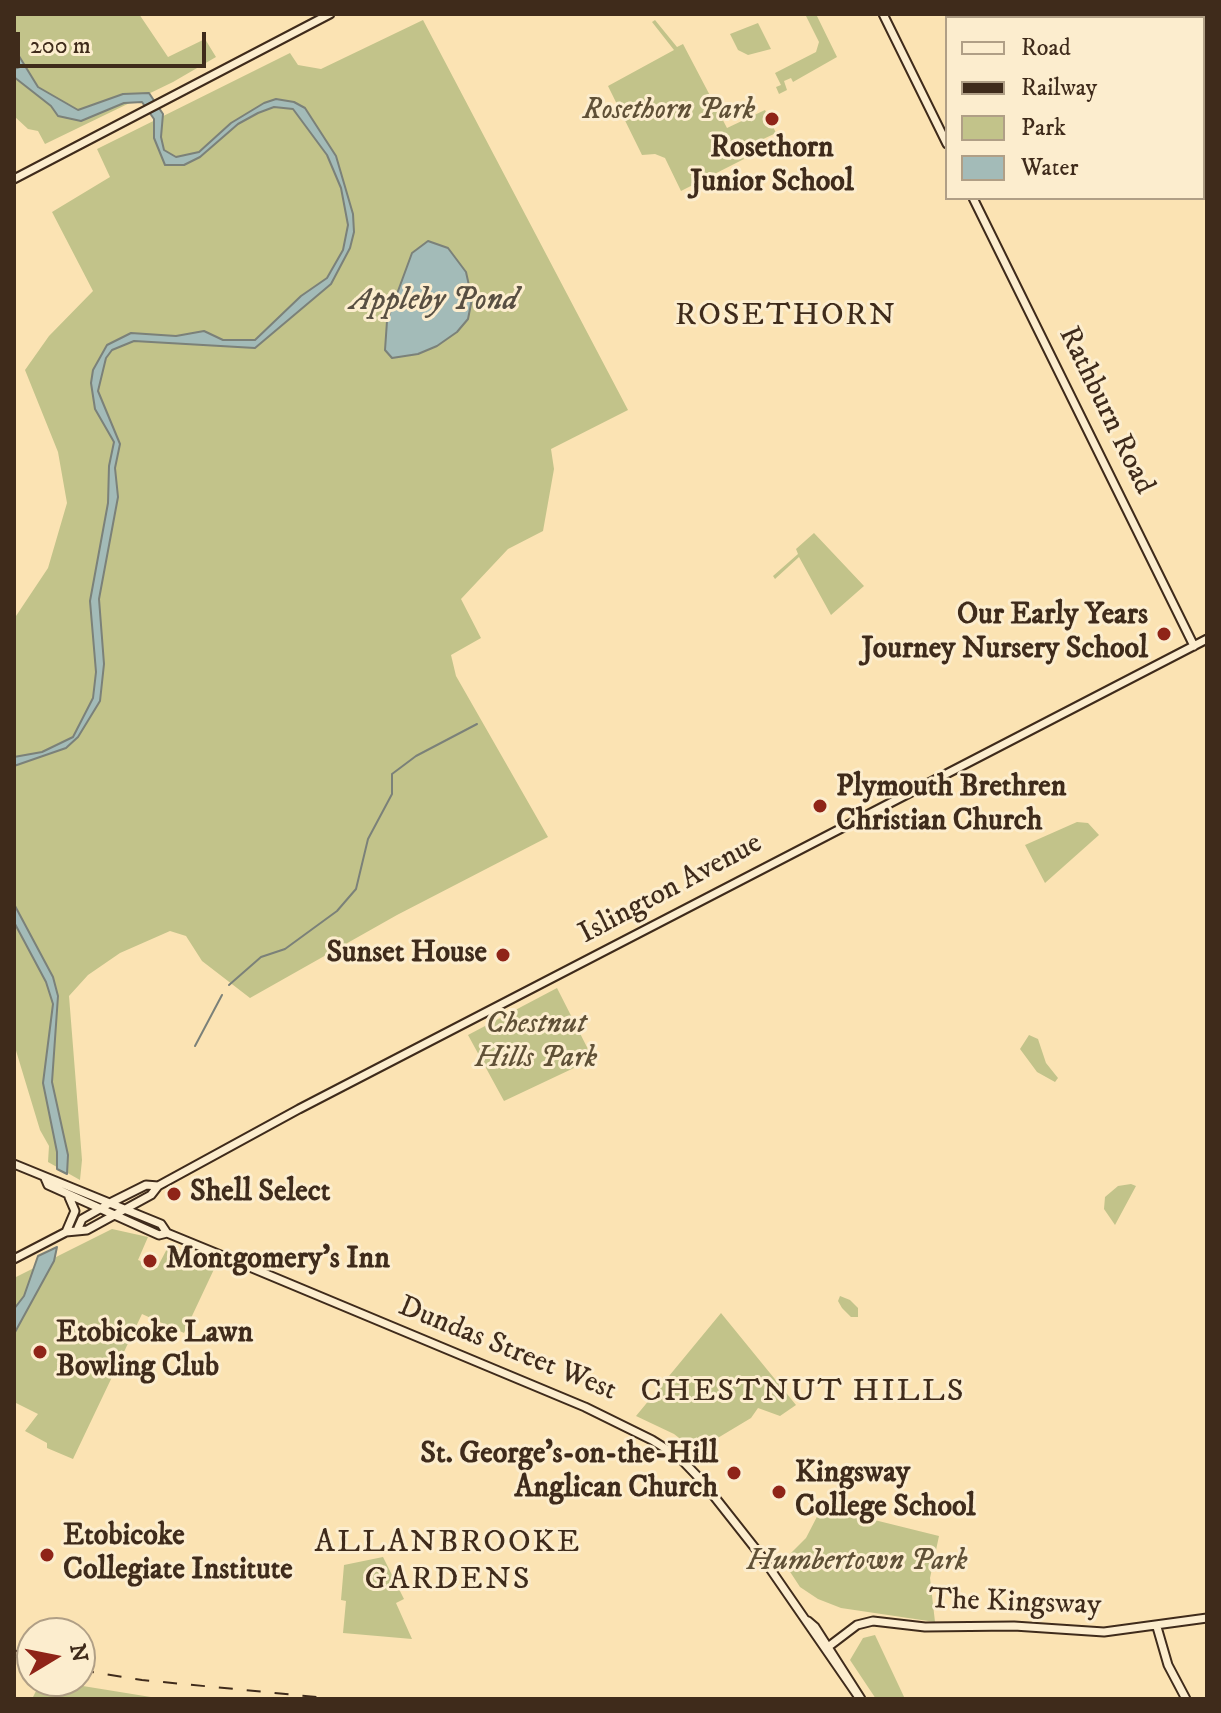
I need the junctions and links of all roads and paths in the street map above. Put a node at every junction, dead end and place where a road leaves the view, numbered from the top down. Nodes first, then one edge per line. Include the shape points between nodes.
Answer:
1 (330, 14) edge
2 (883, 14) edge
3 (945, 140) edge
4 (14, 179) edge
5 (974, 200) edge
6 (1207, 639) edge
7 (1194, 646) junction
8 (14, 1164) edge
9 (45, 1178) junction
10 (158, 1186) junction
11 (67, 1195) junction
12 (151, 1195) junction
13 (112, 1202) junction
14 (125, 1208) junction
15 (100, 1209) junction
16 (113, 1215) junction
17 (147, 1218) junction
18 (78, 1228) junction
19 (66, 1232) junction
20 (167, 1233) junction
21 (14, 1259) edge
22 (1207, 1618) edge
23 (806, 1620) junction
24 (1157, 1627) junction
25 (828, 1647) junction
26 (861, 1699) edge
27 (1185, 1699) edge

1 - 4 main road
2 - 3 main road
5 - 7 main road, Rathburn Road
6 - 7 main road, Islington Avenue
7 - 10 main road, Islington Avenue
8 - 9 main road, Dundas Street West
9 - 11 main road, Dundas Street West
9 - 13 main road, Dundas Street West
10 - 12 main road, Islington Avenue
10 - 13 main road, Islington Avenue via 146,1185
11 - 15 main road, Dundas Street West
11 - 19 main road via 75,1211
12 - 14 main road, Islington Avenue
12 - 17 main road via 144,1207
13 - 14 main road, Dundas Street West
13 - 15 main road, Islington Avenue
14 - 16 main road, Islington Avenue
14 - 17 main road, Dundas Street West
15 - 16 main road, Dundas Street West
15 - 18 main road, Islington Avenue via 82,1219
16 - 18 main road, Islington Avenue via 87,1230
16 - 20 main road, Dundas Street West via 159,1235
17 - 20 main road, Dundas Street West
18 - 19 main road, Islington Avenue
19 - 21 main road, Islington Avenue
20 - 23 main road, Dundas Street West via 585,1407 652,1440 702,1481
22 - 24 main road, The Kingsway
23 - 25 main road, Dundas Street West
23 - 26 main road, Dundas Street West
24 - 25 main road, The Kingsway via 1091,1632 873,1621 857,1625
24 - 27 main road
25 - 26 main road, Dundas Street West

